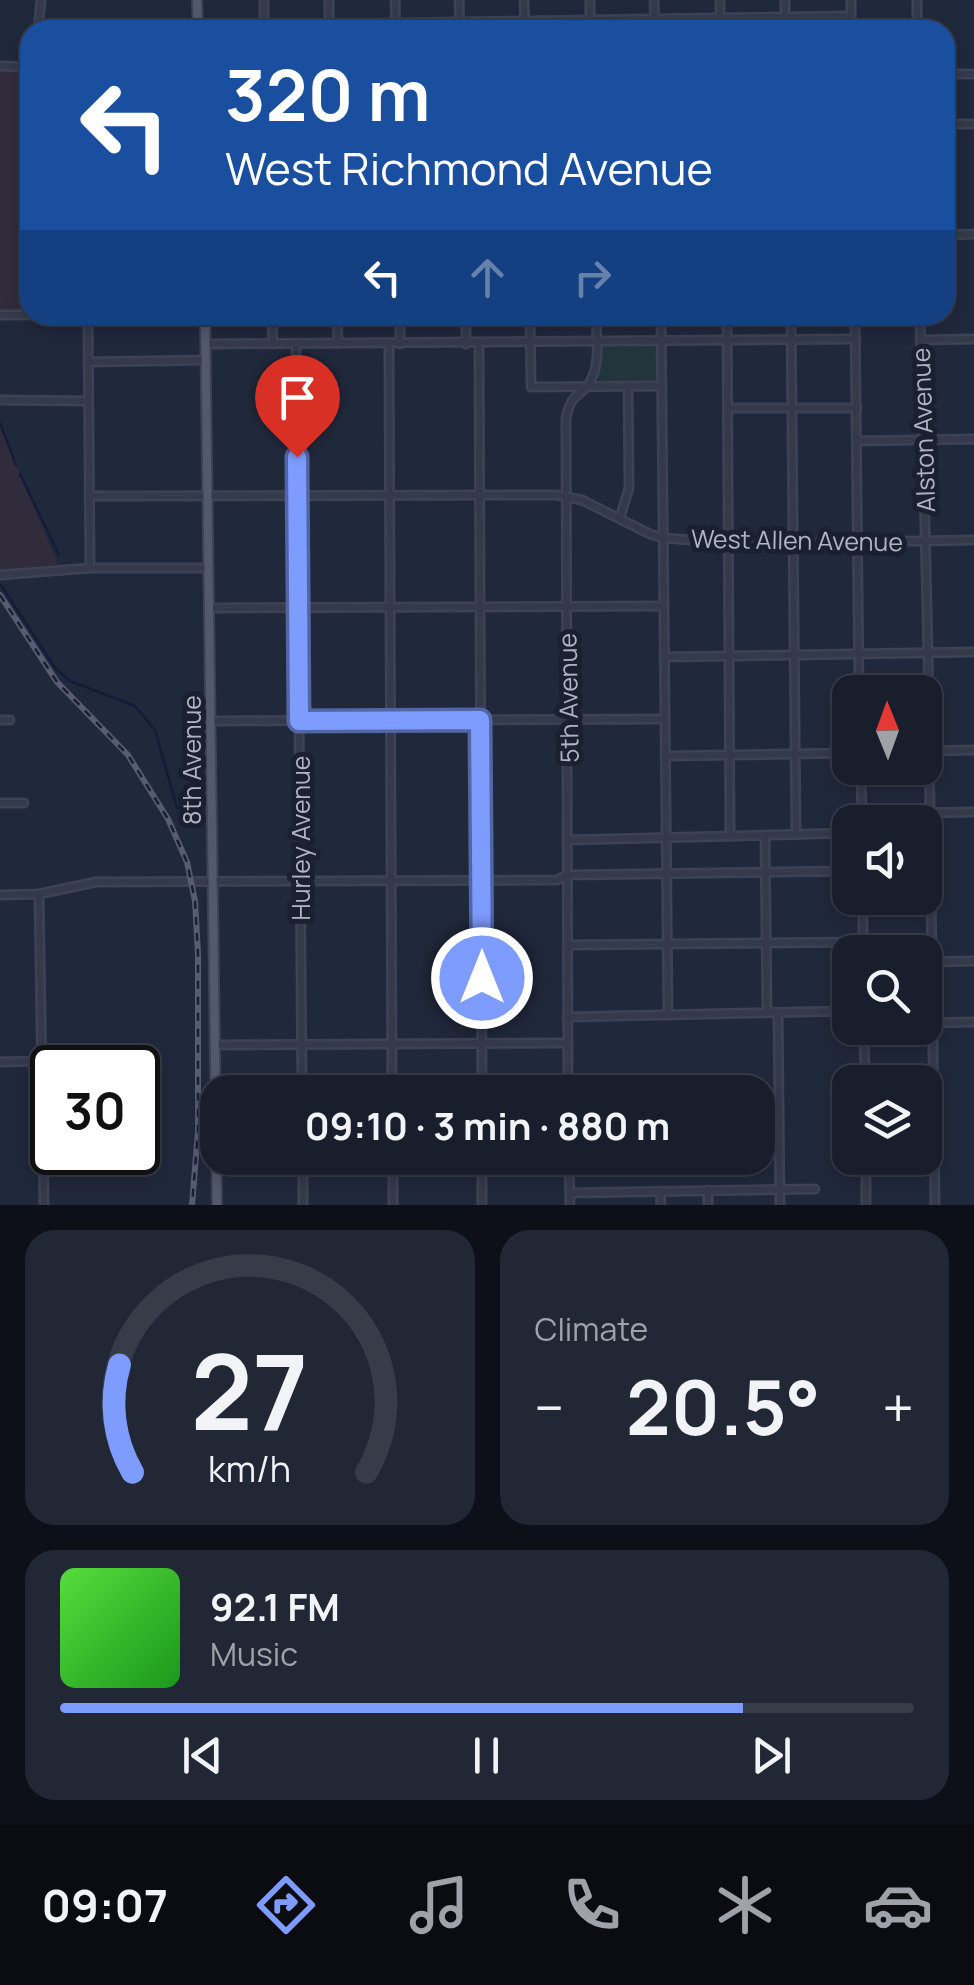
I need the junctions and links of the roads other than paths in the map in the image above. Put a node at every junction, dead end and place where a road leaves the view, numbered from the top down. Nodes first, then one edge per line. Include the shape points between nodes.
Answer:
1 (524, 0) edge
2 (590, 0) edge
3 (654, 0) edge
4 (720, 0) edge
5 (785, 0) edge
6 (851, 0) edge
7 (851, 16) junction
8 (785, 17) junction
9 (655, 18) junction
10 (720, 18) junction
11 (524, 20) joint
12 (589, 20) junction
13 (785, 20) edge
14 (851, 20) edge
15 (88, 325) edge
16 (205, 325) edge
17 (272, 325) edge
18 (337, 325) edge
19 (400, 325) edge
20 (466, 325) edge
21 (530, 325) edge
22 (596, 325) edge
23 (661, 325) edge
24 (727, 325) edge
25 (791, 325) edge
26 (856, 325) edge
27 (920, 325) edge
28 (856, 339) junction
29 (974, 339) edge
30 (728, 340) junction
31 (791, 340) junction
32 (920, 340) junction
33 (596, 341) junction
34 (662, 341) junction
35 (338, 343) junction
36 (530, 343) junction
37 (206, 344) junction
38 (273, 344) junction
39 (296, 344) junction
40 (389, 344) junction
41 (400, 344) junction
42 (466, 344) junction
43 (479, 344) junction
44 (206, 360) junction
45 (88, 362) junction
46 (587, 386) junction
47 (628, 386) junction
48 (662, 386) junction
49 (0, 400) edge
50 (88, 401) junction
51 (728, 408) junction
52 (857, 408) junction
53 (792, 409) junction
54 (974, 439) edge
55 (922, 440) junction
56 (857, 441) junction
57 (297, 494) junction
58 (388, 494) junction
59 (479, 494) junction
60 (209, 495) junction
61 (89, 496) junction
62 (567, 497) junction
63 (620, 518) junction
64 (663, 538) junction
65 (926, 540) junction
66 (974, 540) edge
67 (858, 542) junction
68 (729, 543) junction
69 (794, 543) junction
70 (90, 568) junction
71 (210, 568) junction
72 (0, 578) edge
73 (664, 606) junction
74 (479, 607) junction
75 (567, 607) junction
76 (210, 608) junction
77 (298, 608) junction
78 (388, 608) junction
79 (928, 652) junction
80 (974, 652) edge
81 (795, 654) junction
82 (858, 654) junction
83 (664, 656) junction
84 (730, 656) junction
85 (859, 675) edge
86 (928, 675) edge
87 (569, 719) junction
88 (665, 719) junction
89 (0, 720) edge
90 (10, 720) dead end
91 (389, 720) junction
92 (480, 720) junction
93 (299, 721) junction
94 (211, 722) junction
95 (974, 750) edge
96 (942, 751) edge
97 (832, 753) edge
98 (795, 754) junction
99 (731, 755) junction
100 (665, 756) junction
101 (0, 803) edge
102 (24, 803) dead end
103 (942, 812) edge
104 (974, 812) edge
105 (832, 833) edge
106 (796, 834) junction
107 (765, 835) junction
108 (730, 836) junction
109 (666, 838) junction
110 (568, 840) junction
111 (832, 871) edge
112 (766, 872) junction
113 (666, 874) junction
114 (567, 875) junction
115 (481, 881) junction
116 (390, 882) junction
117 (300, 883) junction
118 (212, 884) junction
119 (39, 894) junction
120 (0, 895) edge
121 (832, 942) edge
122 (766, 943) junction
123 (667, 944) junction
124 (567, 946) junction
125 (942, 962) edge
126 (974, 962) edge
127 (832, 1012) edge
128 (768, 1013) junction
129 (778, 1013) junction
130 (668, 1015) junction
131 (567, 1017) junction
132 (942, 1022) edge
133 (974, 1022) edge
134 (567, 1043) junction
135 (215, 1044) junction
136 (301, 1044) junction
137 (392, 1044) junction
138 (482, 1044) junction
139 (42, 1045) edge
140 (930, 1045) edge
141 (30, 1061) edge
142 (0, 1062) edge
143 (302, 1075) edge
144 (392, 1075) edge
145 (482, 1075) edge
146 (568, 1075) edge
147 (44, 1175) edge
148 (302, 1175) edge
149 (393, 1175) edge
150 (482, 1175) edge
151 (569, 1175) edge
152 (866, 1175) edge
153 (815, 1188) dead end
154 (780, 1189) junction
155 (708, 1190) junction
156 (660, 1191) junction
157 (570, 1193) junction
158 (44, 1205) edge
159 (217, 1205) edge
160 (303, 1205) edge
161 (394, 1205) edge
162 (482, 1205) edge
163 (570, 1205) edge
164 (661, 1205) edge
165 (708, 1205) edge
166 (780, 1205) edge
167 (866, 1205) edge
168 (935, 1205) edge

1 - 11 street
2 - 12 street
3 - 9 street
4 - 10 street
5 - 8 street
6 - 7 street
7 - 8 street
7 - 14 street
8 - 10 street
8 - 13 street
9 - 10 street
9 - 12 street
11 - 12 street
15 - 45 street
16 - 37 main road, 8th Avenue
17 - 38 street
18 - 35 street
19 - 41 street
20 - 42 street
21 - 36 street
22 - 33 street, 5th Avenue
23 - 34 street
24 - 30 street
25 - 31 street
26 - 28 street
27 - 32 street, Alston Avenue
28 - 31 street
28 - 52 street
29 - 32 street
30 - 31 street
30 - 34 street
30 - 51 street
31 - 53 street
32 - 55 street, Alston Avenue
33 - 34 street
33 - 36 street
33 - 46 street, 5th Avenue
34 - 48 street
35 - 39 street
35 - 40 street
36 - 43 street
36 - 46 street via 531,387
37 - 38 street
37 - 44 main road, 8th Avenue
38 - 39 street
39 - 57 street, Hurley Avenue
40 - 41 street
40 - 58 street
41 - 42 street
42 - 43 street
43 - 59 street
44 - 45 street
44 - 60 main road, 8th Avenue
45 - 50 street
46 - 47 street
46 - 62 street, 5th Avenue via 570,399 566,418
47 - 48 street
47 - 63 street via 629,488
48 - 64 street
49 - 50 street
50 - 61 street
51 - 53 street
51 - 68 street
52 - 53 street
52 - 56 street
53 - 69 street
54 - 55 street
55 - 56 street
55 - 65 street, Alston Avenue
56 - 67 street
57 - 58 street, West Allen Avenue
57 - 60 street, West Allen Avenue
57 - 77 street, Hurley Avenue
58 - 59 street, West Allen Avenue
58 - 78 street
59 - 62 street, West Allen Avenue
59 - 74 street
60 - 61 street, West Allen Avenue
60 - 71 main road, 8th Avenue
61 - 70 street
62 - 63 street, West Allen Avenue
62 - 75 street, 5th Avenue
63 - 64 street, West Allen Avenue
64 - 68 street, West Allen Avenue
64 - 73 street
65 - 66 street, West Allen Avenue
65 - 67 street, West Allen Avenue
65 - 79 street, Alston Avenue
67 - 69 street, West Allen Avenue
67 - 82 street
68 - 69 street, West Allen Avenue
68 - 84 street
69 - 81 street
70 - 71 street
70 - 72 street
71 - 76 main road, 8th Avenue
73 - 75 street
73 - 83 street
74 - 75 street
74 - 78 street
74 - 92 street
75 - 87 street, 5th Avenue
76 - 77 street
76 - 94 main road, 8th Avenue
77 - 78 street
77 - 93 street, Hurley Avenue
78 - 91 street
79 - 80 street
79 - 82 street
79 - 86 street, Alston Avenue
81 - 82 street
81 - 84 street
81 - 98 street
82 - 85 street
83 - 84 street
83 - 88 street
84 - 99 street
87 - 88 street
87 - 92 street
87 - 110 street, 5th Avenue
88 - 100 street
89 - 90 street
91 - 92 street
91 - 93 street
91 - 116 street
92 - 115 street
93 - 94 street
93 - 117 street, Hurley Avenue
94 - 118 main road, 8th Avenue
95 - 96 street
97 - 98 street
98 - 99 street
98 - 106 street
99 - 100 street
99 - 108 street
100 - 109 street
101 - 102 street
103 - 104 street
105 - 106 street
106 - 107 street
107 - 108 street
107 - 112 street
108 - 109 street
109 - 110 street
109 - 113 street
110 - 114 street, 5th Avenue
111 - 112 street
112 - 113 street
112 - 122 street
113 - 114 street
113 - 123 street
114 - 115 street
114 - 124 street, 5th Avenue
115 - 116 street
115 - 138 street
116 - 117 street
116 - 137 street
117 - 118 street
117 - 136 street, Hurley Avenue
118 - 119 street via 96,882
118 - 135 main road, 8th Avenue
119 - 120 street
119 - 139 street
121 - 122 street
122 - 123 street
122 - 128 street
123 - 124 street
123 - 130 street
124 - 131 street, 5th Avenue
125 - 126 street
127 - 129 street
128 - 129 street
128 - 130 street
129 - 154 street
130 - 131 street
131 - 134 street, 5th Avenue
132 - 133 street
134 - 138 street
134 - 146 street, 5th Avenue
135 - 136 street
135 - 159 main road, 8th Avenue
136 - 137 street
136 - 143 street, Hurley Avenue
137 - 138 street
137 - 144 street
138 - 145 street
140 - 168 street, Alston Avenue
141 - 142 street
147 - 158 street
148 - 160 street
149 - 161 street
150 - 162 street
151 - 157 street
152 - 167 street
153 - 154 street
154 - 155 street
154 - 166 street
155 - 156 street
155 - 165 street
156 - 157 street
156 - 164 street
157 - 163 street

